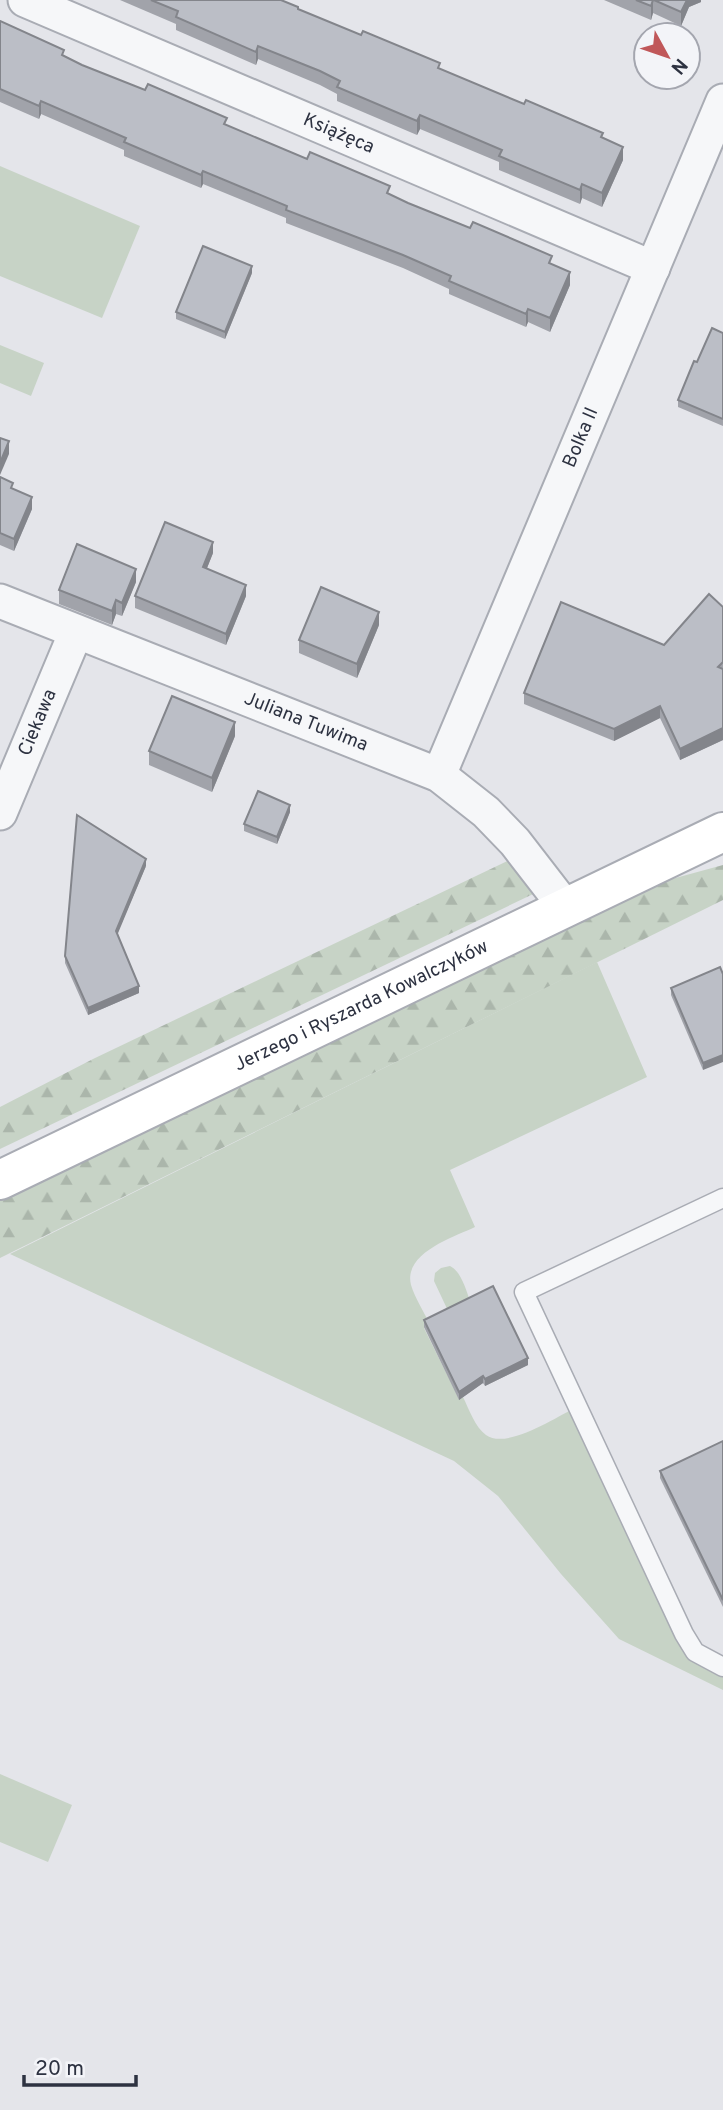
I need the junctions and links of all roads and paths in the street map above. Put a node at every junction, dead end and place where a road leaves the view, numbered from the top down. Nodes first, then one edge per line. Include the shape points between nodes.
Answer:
1 (25, 0) edge
2 (723, 101) edge
3 (653, 268) junction
4 (0, 601) edge
5 (76, 632) junction
6 (439, 775) junction
7 (0, 813) edge
8 (723, 832) edge
9 (566, 908) junction
10 (0, 1180) edge
11 (723, 1198) edge
12 (723, 1667) edge

1 - 3 street, Książęca
2 - 3 street, Bolka II
3 - 6 street, Bolka II
4 - 5 street, Juliana Tuwima
5 - 6 street, Juliana Tuwima
5 - 7 street, Ciekawa
6 - 9 street, Juliana Tuwima via 515,842
8 - 9 main road, Jerzego i Ryszarda Kowalczyków
9 - 10 main road, Jerzego i Ryszarda Kowalczyków
11 - 12 lane via 524,1292 684,1634 695,1652

